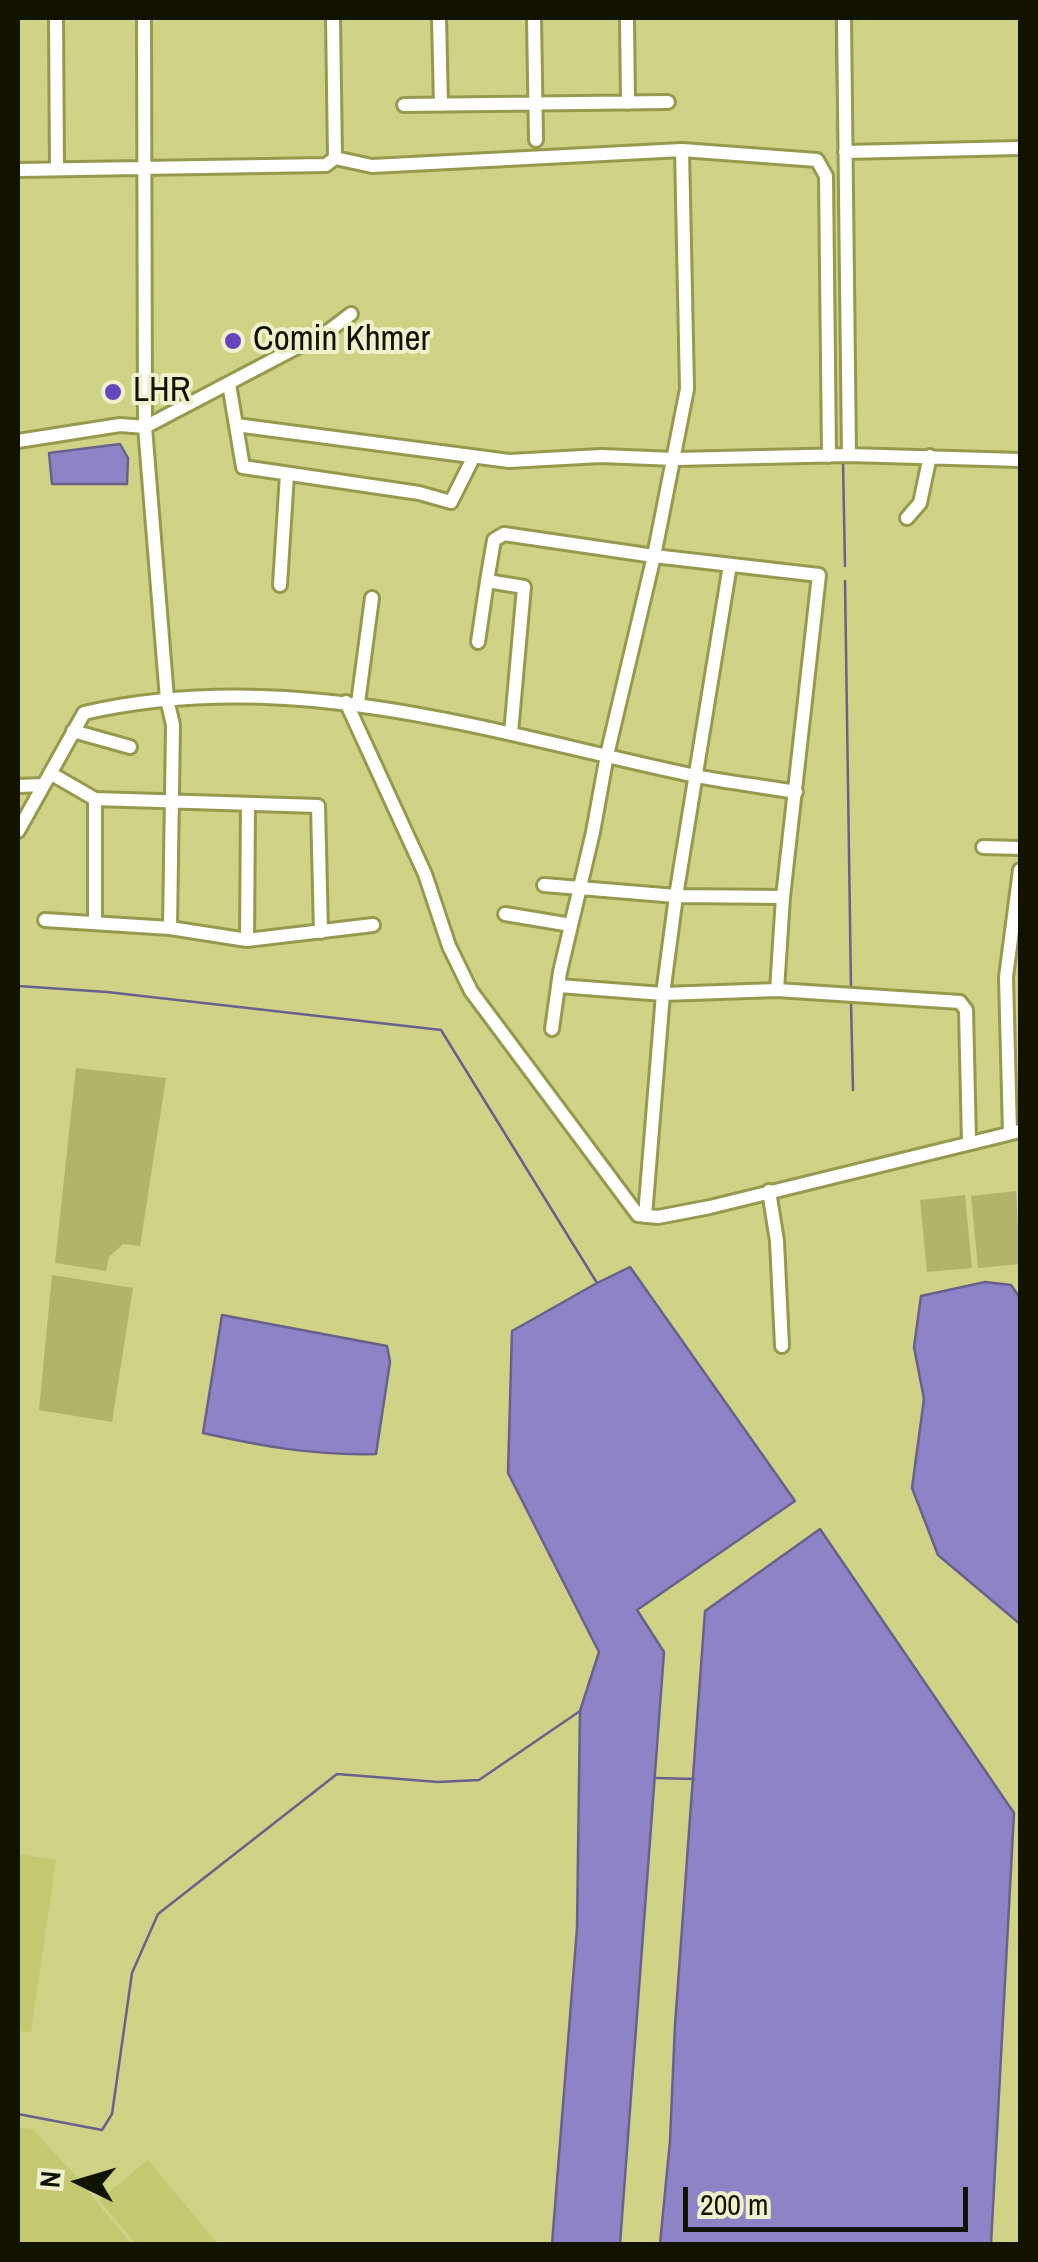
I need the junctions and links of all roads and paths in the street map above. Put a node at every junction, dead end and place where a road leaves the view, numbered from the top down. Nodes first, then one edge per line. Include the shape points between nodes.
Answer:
1 (56, 18) edge
2 (144, 18) edge
3 (333, 18) edge
4 (439, 18) edge
5 (534, 18) edge
6 (627, 18) edge
7 (844, 18) edge
8 (668, 102) dead end
9 (628, 103) junction
10 (536, 104) junction
11 (404, 105) dead end
12 (441, 105) junction
13 (536, 140) dead end
14 (1020, 148) edge
15 (682, 150) junction
16 (845, 152) junction
17 (335, 158) junction
18 (144, 167) junction
19 (57, 168) junction
20 (18, 170) edge
21 (351, 314) dead end
22 (228, 384) junction
23 (236, 425) junction
24 (145, 427) junction
25 (18, 442) edge
26 (839, 456) junction
27 (930, 456) junction
28 (472, 458) junction
29 (676, 458) junction
30 (1020, 460) edge
31 (287, 474) junction
32 (907, 518) dead end
33 (654, 556) junction
34 (730, 566) junction
35 (487, 582) junction
36 (280, 585) dead end
37 (372, 598) dead end
38 (478, 642) dead end
39 (167, 699) junction
40 (352, 702) junction
41 (74, 731) junction
42 (510, 733) junction
43 (130, 747) dead end
44 (606, 755) junction
45 (694, 775) junction
46 (47, 779) junction
47 (18, 786) edge
48 (796, 792) junction
49 (95, 799) junction
50 (172, 803) junction
51 (248, 804) junction
52 (18, 831) edge
53 (983, 847) dead end
54 (1020, 848) edge
55 (1020, 870) edge
56 (544, 886) dead end
57 (578, 889) junction
58 (676, 896) junction
59 (783, 897) junction
60 (505, 914) dead end
61 (45, 920) dead end
62 (95, 921) junction
63 (373, 925) dead end
64 (571, 925) junction
65 (170, 928) junction
66 (321, 932) junction
67 (247, 940) junction
68 (559, 986) junction
69 (778, 990) junction
70 (663, 994) junction
71 (552, 1029) dead end
72 (1015, 1132) edge
73 (969, 1142) junction
74 (768, 1191) junction
75 (645, 1216) junction
76 (782, 1346) dead end

1 - 19 street
2 - 18 street
3 - 17 street
4 - 12 street
5 - 10 street
6 - 9 street
7 - 16 street
8 - 9 street
9 - 10 street
10 - 12 street
10 - 13 street
11 - 12 street
14 - 16 street
15 - 17 street via 372,166
15 - 26 street via 817,160 823,166
15 - 29 street via 687,388
16 - 26 street
17 - 18 street via 326,165
18 - 19 street
18 - 24 street
19 - 20 street
21 - 22 street
22 - 23 street
22 - 24 street
23 - 28 street
23 - 31 street via 243,467
24 - 25 street
24 - 39 street
26 - 27 street
26 - 29 street
27 - 30 street
27 - 32 street via 920,504
28 - 29 street
28 - 31 street via 451,502
29 - 33 street
31 - 36 street
33 - 34 street
33 - 35 street via 498,534
33 - 44 street
34 - 45 street
34 - 48 street via 819,575
35 - 38 street
35 - 42 street via 525,589
37 - 40 street
39 - 40 street
39 - 41 street via 84,713
39 - 50 street
40 - 42 street
40 - 75 street via 472,991 632,1210
41 - 43 street
41 - 46 street
42 - 44 street
44 - 45 street
44 - 57 street
45 - 48 street
45 - 58 street
46 - 47 street
46 - 49 street
46 - 52 street
48 - 59 street
49 - 50 street
49 - 62 street
50 - 51 street
50 - 65 street
51 - 66 street via 318,806
51 - 67 street
53 - 54 street
55 - 72 street via 1006,978
56 - 57 street
57 - 58 street
57 - 64 street
58 - 59 street
58 - 70 street
59 - 69 street
60 - 64 street
61 - 62 street
62 - 65 street
63 - 66 street
64 - 68 street
65 - 67 street
66 - 67 street
68 - 70 street
68 - 71 street
69 - 70 street
69 - 73 street via 960,1002
70 - 75 street
72 - 73 street
73 - 74 street
74 - 75 street
74 - 76 street

